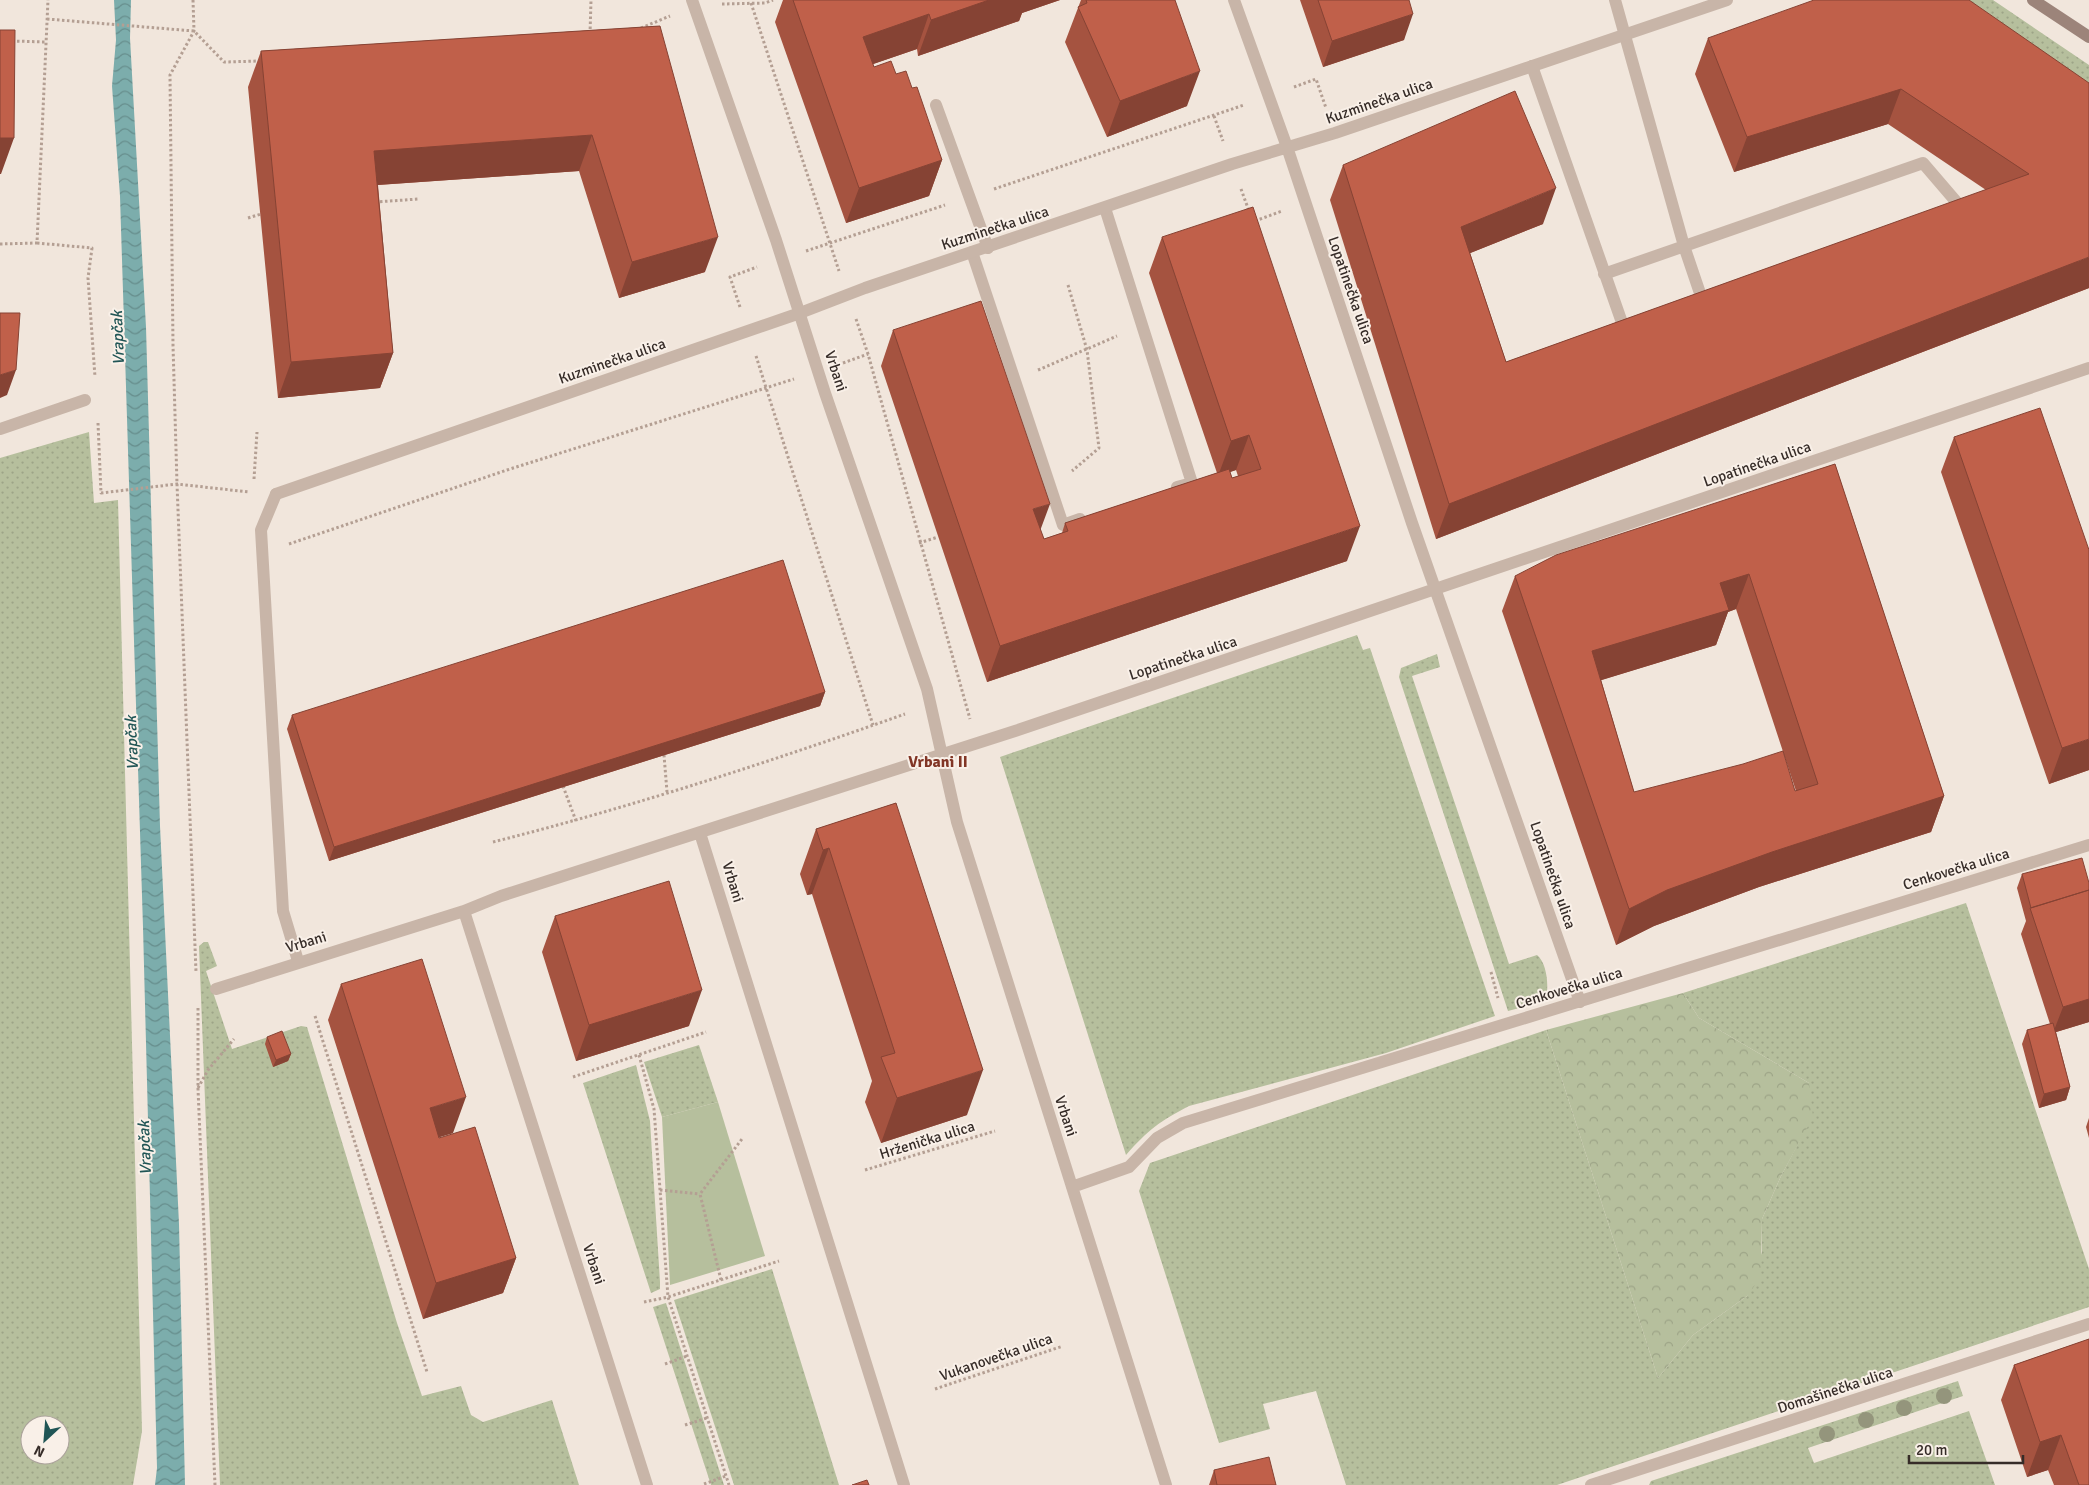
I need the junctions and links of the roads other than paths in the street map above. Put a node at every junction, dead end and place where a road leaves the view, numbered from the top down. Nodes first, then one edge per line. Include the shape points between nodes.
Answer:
1 (1234, 0) edge
2 (1615, 0) edge
3 (1727, 0) edge
4 (2033, 0) edge
5 (693, 3) edge
6 (1626, 34) junction
7 (2089, 38) edge
8 (1532, 66) junction
9 (936, 105) dead end
10 (1286, 147) junction
11 (1104, 208) junction
12 (1946, 218) edge
13 (1684, 246) junction
14 (988, 248) junction
15 (972, 252) junction
16 (1604, 274) junction
17 (1704, 305) edge
18 (800, 313) junction
19 (1642, 328) edge
20 (2089, 368) edge
21 (85, 400) dead end
22 (0, 429) edge
23 (1164, 492) edge
24 (1090, 516) edge
25 (1436, 590) junction
26 (941, 755) junction
27 (700, 833) junction
28 (2089, 844) edge
29 (464, 911) junction
30 (298, 961) junction
31 (216, 989) dead end
32 (1580, 1002) junction
33 (1072, 1188) junction
34 (2089, 1324) edge
35 (647, 1485) edge
36 (904, 1485) edge
37 (1166, 1485) edge
38 (1591, 1485) edge

1 - 10 street, Lopatinečka ulica
2 - 6 street
3 - 6 street, Kuzminečka ulica
4 - 7 street
5 - 18 street, Vrbani
6 - 8 street, Kuzminečka ulica
6 - 13 street
8 - 10 street, Kuzminečka ulica
8 - 16 street
9 - 14 street
10 - 11 street, Kuzminečka ulica
10 - 25 street, Lopatinečka ulica
11 - 14 street, Kuzminečka ulica
11 - 23 street via 1192,483
12 - 13 street via 1965,212 1923,163
13 - 16 street
13 - 17 street
14 - 15 street, Kuzminečka ulica
15 - 18 street, Kuzminečka ulica
15 - 24 street via 1063,524
16 - 19 street via 1624,334
18 - 26 street, Vrbani via 931,705
18 - 30 street, Kuzminečka ulica via 276,494 261,530 283,911
20 - 25 street, Lopatinečka ulica
21 - 22 street
25 - 26 street, Lopatinečka ulica
25 - 32 street, Lopatinečka ulica
26 - 27 street, Vrbani
26 - 33 street, Vrbani via 960,831
27 - 29 street, Vrbani
27 - 36 street, Vrbani
28 - 32 street, Cenkovečka ulica
29 - 30 street, Vrbani
29 - 35 street, Vrbani
30 - 31 street, Vrbani
32 - 33 street, Cenkovečka ulica via 1183,1123 1157,1138 1129,1167
33 - 37 street, Vrbani
34 - 38 street, Domašinečka ulica

